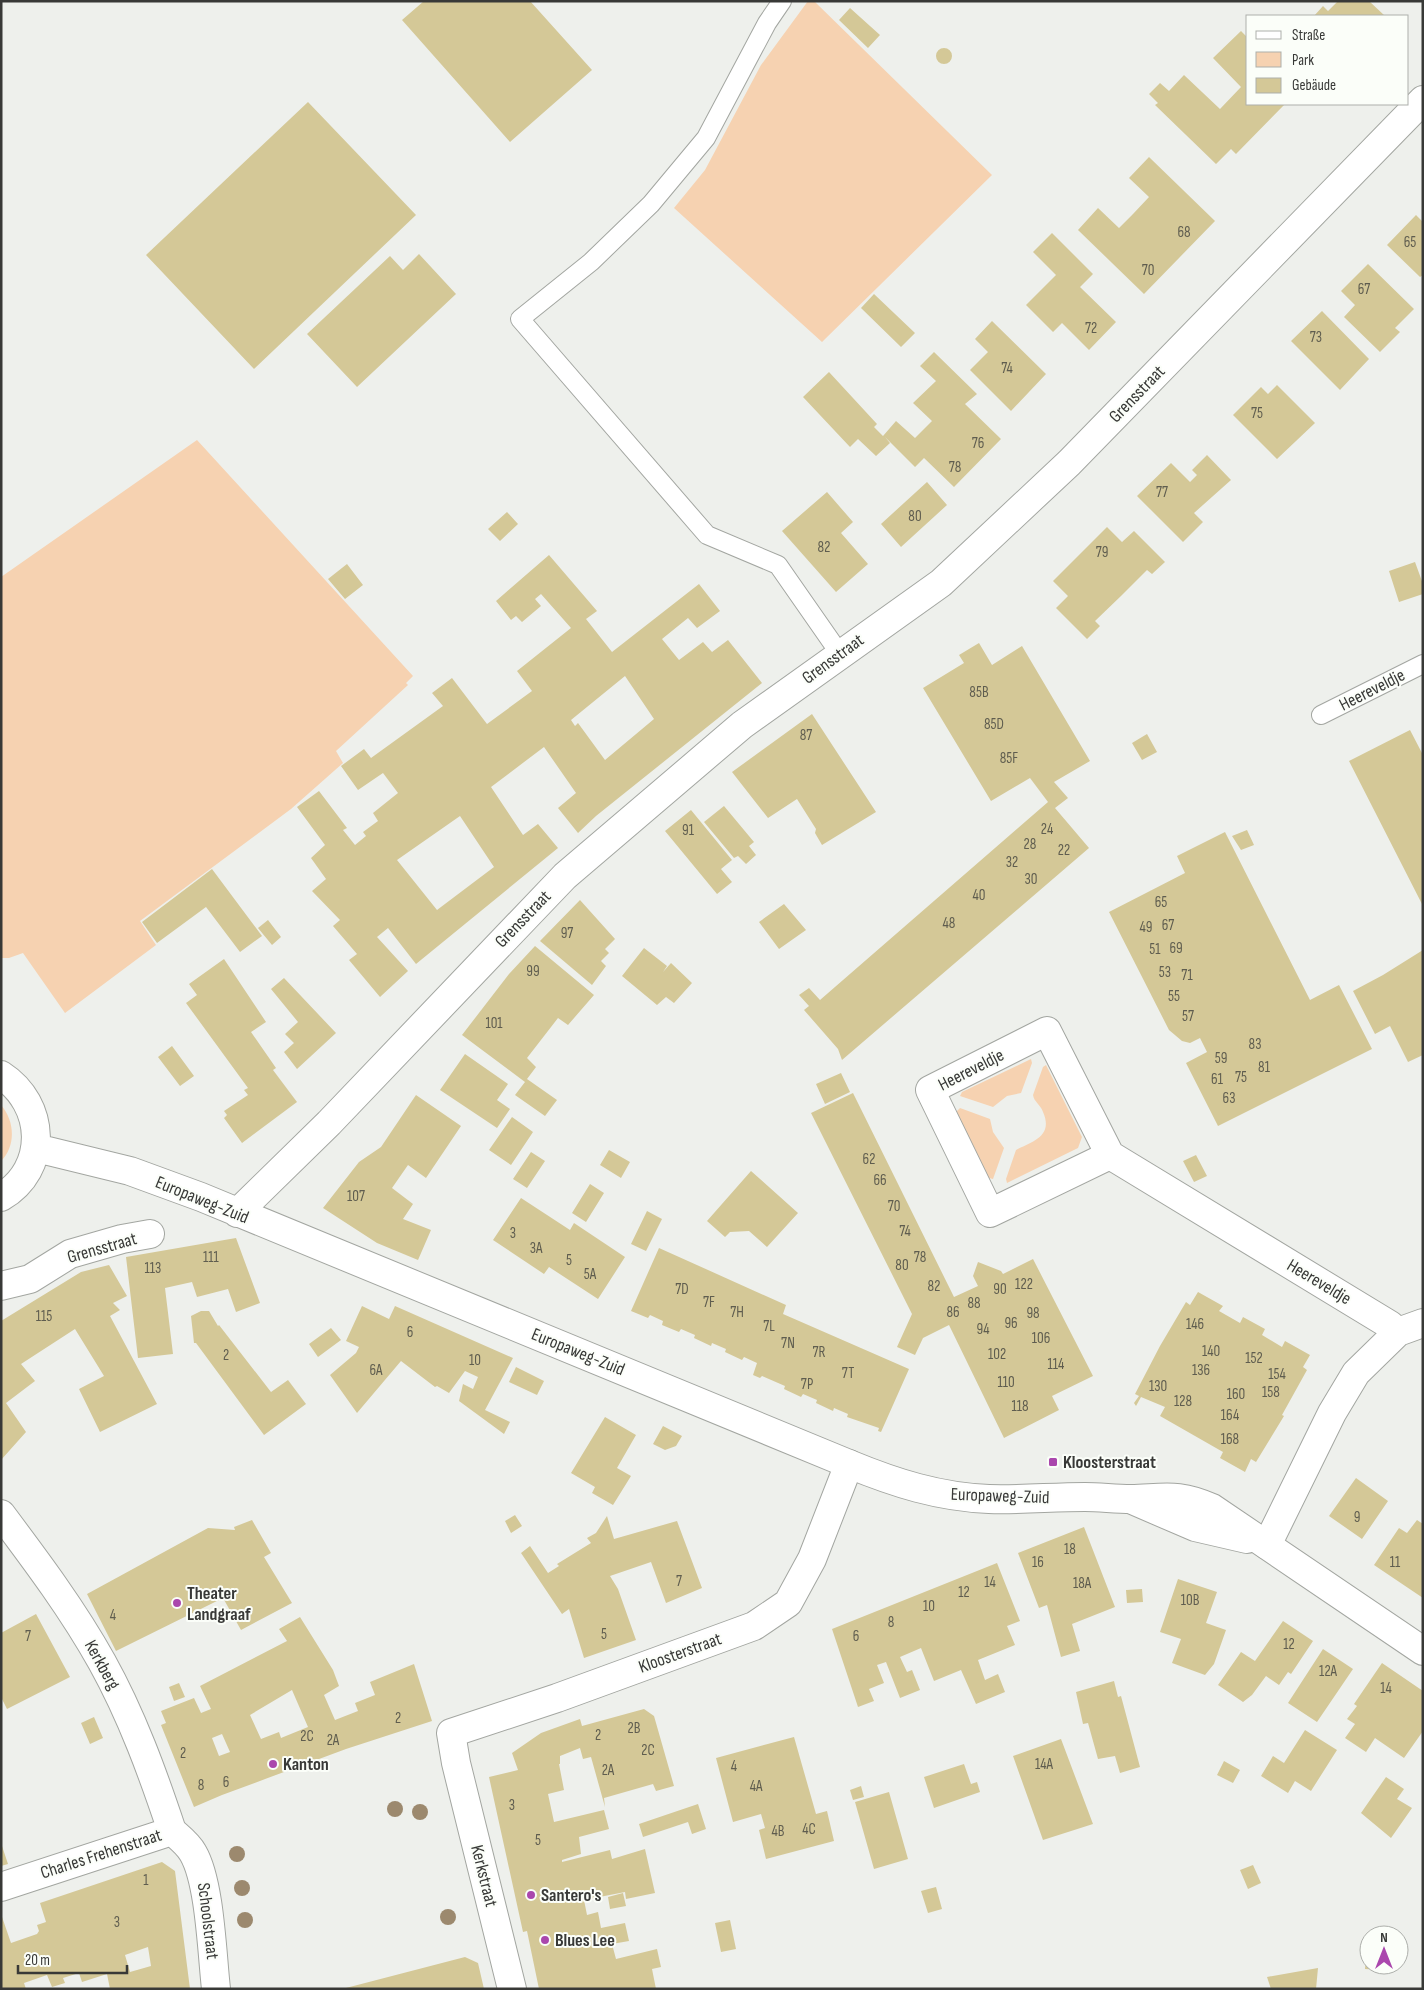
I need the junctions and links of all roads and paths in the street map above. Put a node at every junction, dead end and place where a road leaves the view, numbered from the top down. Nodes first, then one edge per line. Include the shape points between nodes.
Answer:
1 (782, 1) edge
2 (1423, 100) edge
3 (840, 654) junction
4 (1423, 664) edge
5 (1321, 715) dead end
6 (1, 1075) edge
7 (36, 1148) junction
8 (1110, 1155) junction
9 (1, 1196) edge
10 (237, 1213) junction
11 (150, 1234) dead end
12 (1, 1286) edge
13 (1423, 1323) edge
14 (1398, 1332) junction
15 (849, 1464) junction
16 (1, 1514) edge
17 (1268, 1545) junction
18 (1423, 1651) edge
19 (456, 1763) joint
20 (172, 1831) junction
21 (193, 1854) joint
22 (1, 1887) edge
23 (216, 1989) edge
24 (512, 1989) edge

1 - 3 lane via 706,138 664,189 591,262 520,319 706,535 778,565
2 - 3 street, Grensstraat via 1069,463 941,583
3 - 10 street, Grensstraat via 742,725 565,876 329,1123
4 - 5 lane, Heereveldje
6 - 7 street via 16,1086 29,1104 36,1126
7 - 9 street via 23,1179
7 - 10 street, Europaweg-Zuid via 130,1172
8 - 8 street, Heereveldje via 990,1213 930,1090 1047,1030
8 - 14 street, Heereveldje
10 - 15 street, Europaweg-Zuid
11 - 12 street, Grensstraat via 70,1254 30,1279
13 - 14 street
14 - 17 street via 1356,1373 1332,1413
15 - 17 street, Europaweg-Zuid via 924,1491 967,1498 1130,1499 1195,1527
15 - 19 street, Kloosterstraat via 812,1559 788,1603 754,1626 558,1698 451,1733
16 - 20 street, Kerkberg via 65,1601 102,1662 127,1712
17 - 18 street, Europaweg-Zuid
19 - 24 street, Kerkstraat
20 - 21 street, Charles Frehenstraat
20 - 22 street, Charles Frehenstraat
21 - 23 street, Schoolstraat via 205,1886

